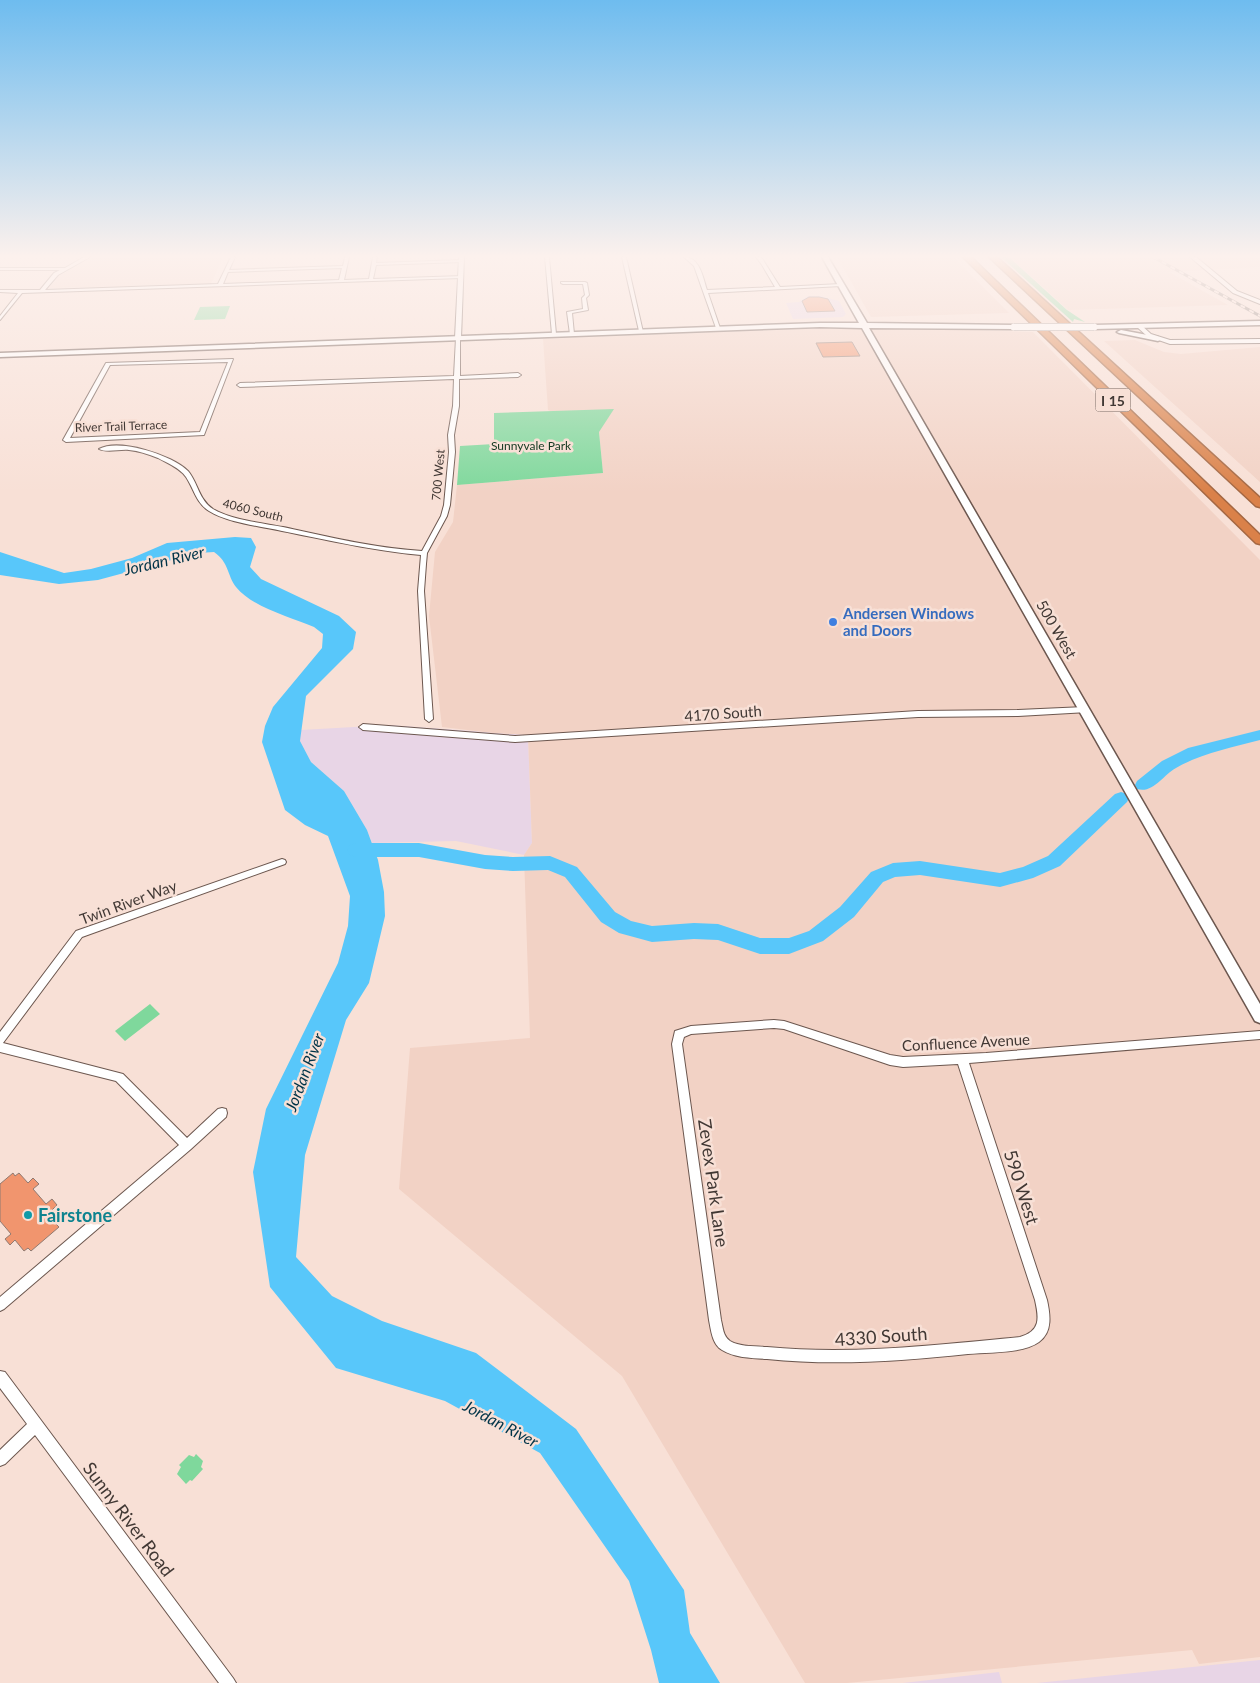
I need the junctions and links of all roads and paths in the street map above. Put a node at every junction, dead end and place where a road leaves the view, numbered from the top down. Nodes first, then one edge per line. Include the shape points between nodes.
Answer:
1 (517, 336) edge
2 (869, 336) edge
3 (1046, 336) edge
4 (1076, 336) edge
5 (1140, 336) edge
6 (1149, 336) edge
7 (458, 338) junction
8 (1158, 339) junction
9 (1260, 340) edge
10 (141, 349) junction
11 (152, 349) junction
12 (1, 355) edge
13 (134, 363) junction
14 (145, 363) junction
15 (108, 364) joint
16 (518, 375) dead end
17 (456, 376) junction
18 (240, 385) dead end
19 (202, 434) joint
20 (102, 449) dead end
21 (1260, 504) edge
22 (1260, 542) edge
23 (424, 553) junction
24 (1084, 710) junction
25 (429, 719) dead end
26 (363, 726) dead end
27 (282, 862) dead end
28 (1260, 1018) edge
29 (679, 1034) joint
30 (1260, 1035) edge
31 (0, 1040) edge
32 (0, 1047) edge
33 (962, 1058) junction
34 (222, 1113) dead end
35 (187, 1145) junction
36 (0, 1305) edge
37 (1043, 1327) joint
38 (719, 1338) joint
39 (0, 1378) edge
40 (36, 1425) junction
41 (0, 1460) edge
42 (228, 1683) edge

1 - 7 main road
2 - 24 main road, 500 West
3 - 22 highway, I 15
4 - 21 highway, I 15
5 - 8 main road
6 - 8 street
7 - 11 main road
7 - 17 street, 700 West
8 - 9 street via 1182,342
10 - 11 main road
10 - 12 main road
10 - 13 street
11 - 14 street
13 - 14 street
13 - 15 street
14 - 19 street via 231,360
15 - 19 street, River Trail Terrace via 66,440
16 - 17 street
17 - 18 street
17 - 23 street, 700 West via 447,505
20 - 23 street, 4060 South via 132,447 148,450 185,471 201,503 213,512 390,551
23 - 25 street, 700 West via 421,592
24 - 26 street, 4170 South via 918,714 516,739
24 - 28 main road, 500 West
27 - 31 street, Twin River Way via 79,934
29 - 33 street, Confluence Avenue via 691,1030 784,1025 890,1060
29 - 38 street, Zevex Park Lane via 677,1044
30 - 33 street, Confluence Avenue
32 - 35 street via 119,1077
33 - 37 street, 590 West via 1042,1300 1045,1312
34 - 35 street
35 - 36 street
37 - 38 street, 4330 South via 1034,1339 1020,1343 861,1357 781,1355 741,1350 730,1348
39 - 40 street, Sunny River Road
40 - 41 street
40 - 42 street, Sunny River Road

